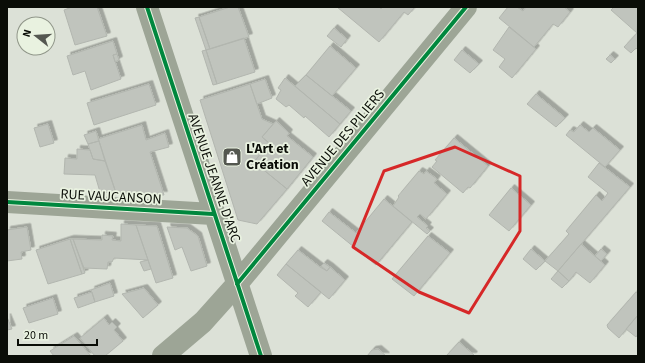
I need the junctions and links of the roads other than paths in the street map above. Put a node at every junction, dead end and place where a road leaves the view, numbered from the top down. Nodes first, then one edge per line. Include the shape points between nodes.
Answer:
1 (147, 7) edge
2 (466, 7) edge
3 (7, 202) edge
4 (213, 214) junction
5 (237, 284) junction
6 (259, 349) edge
7 (163, 356) edge
8 (273, 356) edge

1 - 4 street, AVENUE JEANNE D'ARC
2 - 5 street, AVENUE DES PILIERS
3 - 4 street, RUE VAUCANSON
4 - 5 street, AVENUE JEANNE D'ARC
5 - 6 street, AVENUE JEANNE D'ARC
5 - 7 street, AVENUE DES PILIERS via 203,322
6 - 8 street

